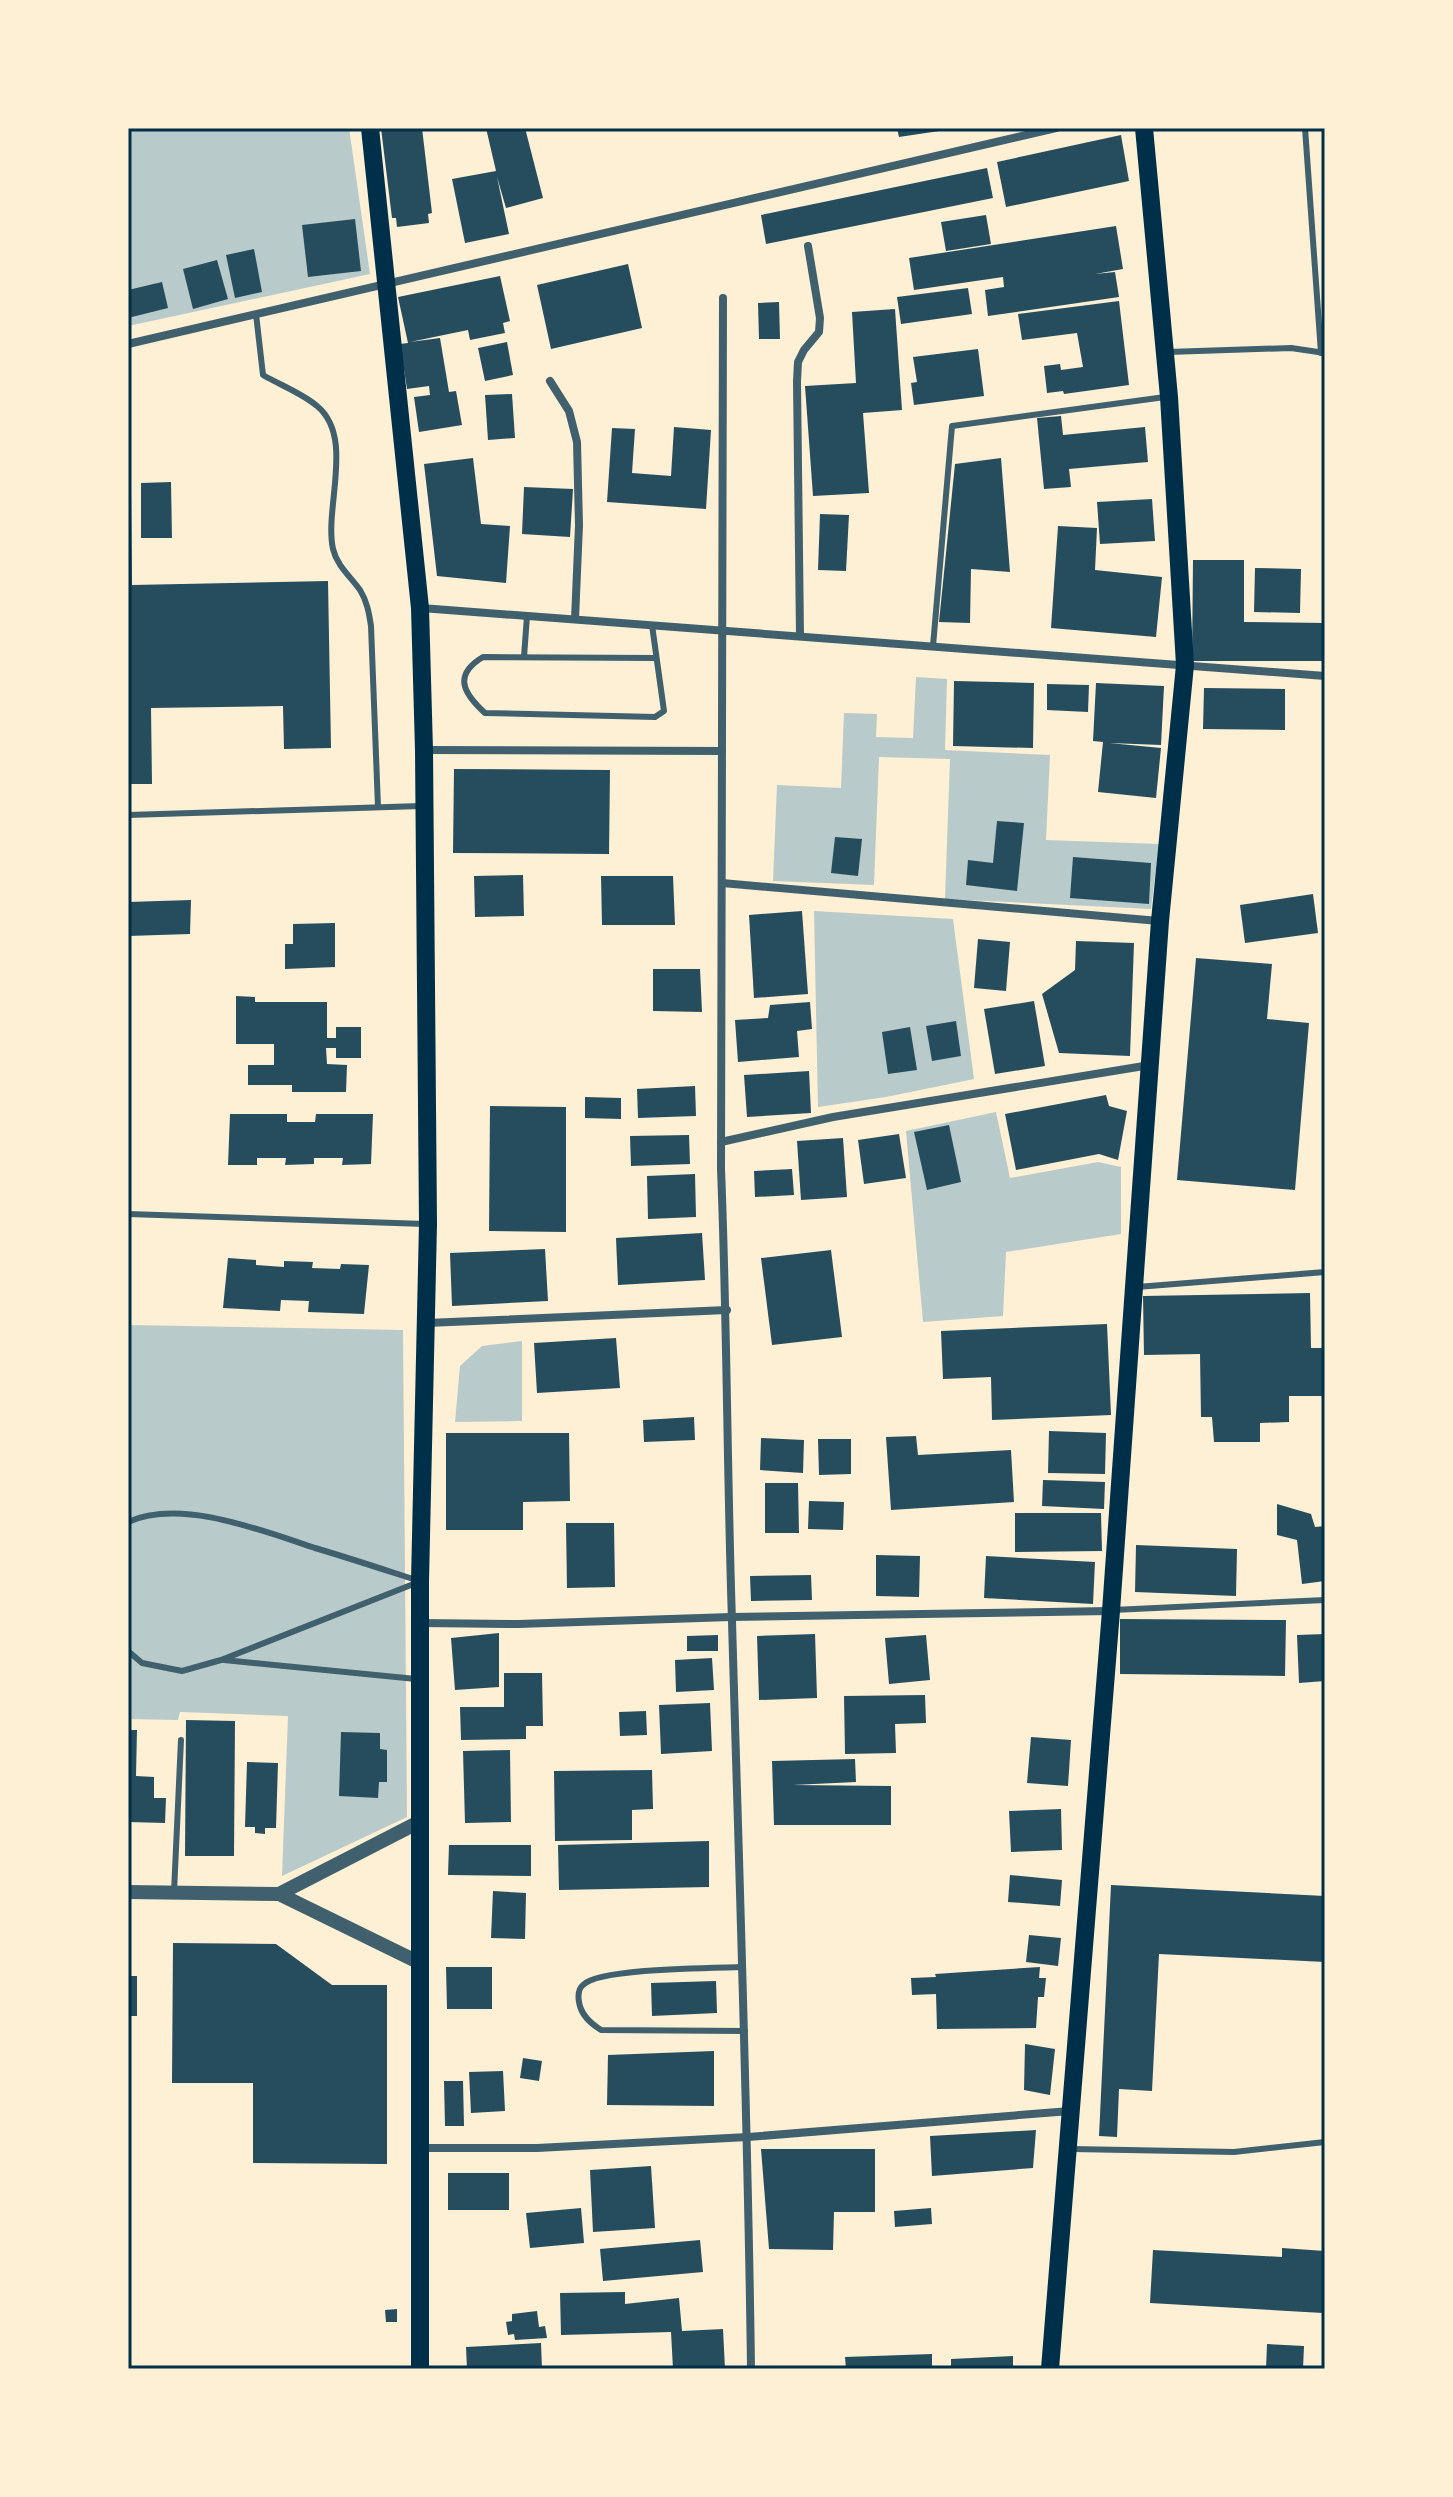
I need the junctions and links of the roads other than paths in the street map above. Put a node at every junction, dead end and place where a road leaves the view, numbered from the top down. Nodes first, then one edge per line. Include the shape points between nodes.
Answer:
1 (370, 128) edge
2 (1056, 128) edge
3 (1144, 128) edge
4 (1305, 128) edge
5 (808, 246) dead end
6 (387, 283) junction
7 (723, 298) dead end
8 (256, 314) junction
9 (128, 344) edge
10 (1165, 352) junction
11 (1323, 353) edge
12 (550, 381) dead end
13 (1169, 397) junction
14 (420, 608) junction
15 (527, 616) junction
16 (575, 619) junction
17 (652, 625) junction
18 (722, 630) junction
19 (800, 636) junction
20 (933, 646) junction
21 (524, 657) junction
22 (656, 658) junction
23 (1185, 665) junction
24 (1325, 676) edge
25 (424, 750) junction
26 (722, 751) junction
27 (425, 806) junction
28 (378, 807) junction
29 (128, 815) edge
30 (722, 883) junction
31 (1160, 921) junction
32 (1150, 1065) junction
33 (721, 1142) junction
34 (128, 1214) edge
35 (428, 1224) junction
36 (1325, 1272) edge
37 (1133, 1288) junction
38 (727, 1310) junction
39 (427, 1323) junction
40 (128, 1522) edge
41 (420, 1581) junction
42 (1325, 1600) edge
43 (1111, 1611) junction
44 (731, 1617) junction
45 (419, 1623) junction
46 (128, 1651) edge
47 (221, 1660) junction
48 (419, 1679) junction
49 (181, 1740) dead end
50 (419, 1822) junction
51 (128, 1892) edge
52 (174, 1892) junction
53 (279, 1894) junction
54 (420, 1963) junction
55 (742, 1967) junction
56 (745, 2031) junction
57 (1072, 2111) junction
58 (748, 2137) junction
59 (1325, 2142) edge
60 (420, 2148) junction
61 (1068, 2149) junction
62 (420, 2369) edge
63 (751, 2369) edge
64 (1050, 2369) edge

1 - 6 highway
2 - 6 street
3 - 10 highway
4 - 11 lane
5 - 19 street via 820,318 819,332 798,362
6 - 8 street
6 - 14 highway
7 - 18 street
8 - 9 street
8 - 28 lane via 263,375 317,406 330,423 336,445 332,543 338,562 369,609
10 - 11 lane via 1291,348
10 - 13 highway
12 - 16 street via 569,411 577,442
13 - 20 lane via 952,426
13 - 23 highway
14 - 15 street
14 - 25 highway
15 - 16 street
15 - 21 lane
16 - 17 street
17 - 18 street
17 - 22 lane
18 - 19 street
18 - 26 street
19 - 20 street
20 - 23 street
21 - 22 lane
21 - 22 lane via 483,657 468,666 467,697 485,713 655,717 664,711
23 - 24 street
23 - 31 highway
25 - 26 street
25 - 27 highway
26 - 30 street
27 - 28 lane
27 - 35 highway
28 - 29 lane
30 - 31 street
30 - 33 street
31 - 32 highway
32 - 33 street via 833,1117
32 - 37 highway
33 - 38 street
34 - 35 lane
35 - 39 highway
36 - 37 lane
37 - 43 highway
38 - 39 street
38 - 44 street
39 - 41 highway
40 - 41 lane via 143,1515 193,1515 255,1528
41 - 45 highway
41 - 47 lane
42 - 43 lane
43 - 44 street
43 - 57 highway
44 - 45 street
44 - 55 street
45 - 48 highway
46 - 47 lane via 142,1663 182,1671
47 - 48 lane
48 - 50 highway
49 - 52 lane
50 - 53 street
50 - 54 highway
51 - 52 street
52 - 53 street
53 - 54 street
54 - 60 highway
55 - 56 street
55 - 56 lane via 595,1977 578,1995 580,2011 601,2030
56 - 58 street
57 - 58 street
57 - 61 highway
58 - 60 street
58 - 63 street
59 - 61 lane via 1234,2152
60 - 62 highway
61 - 64 highway

